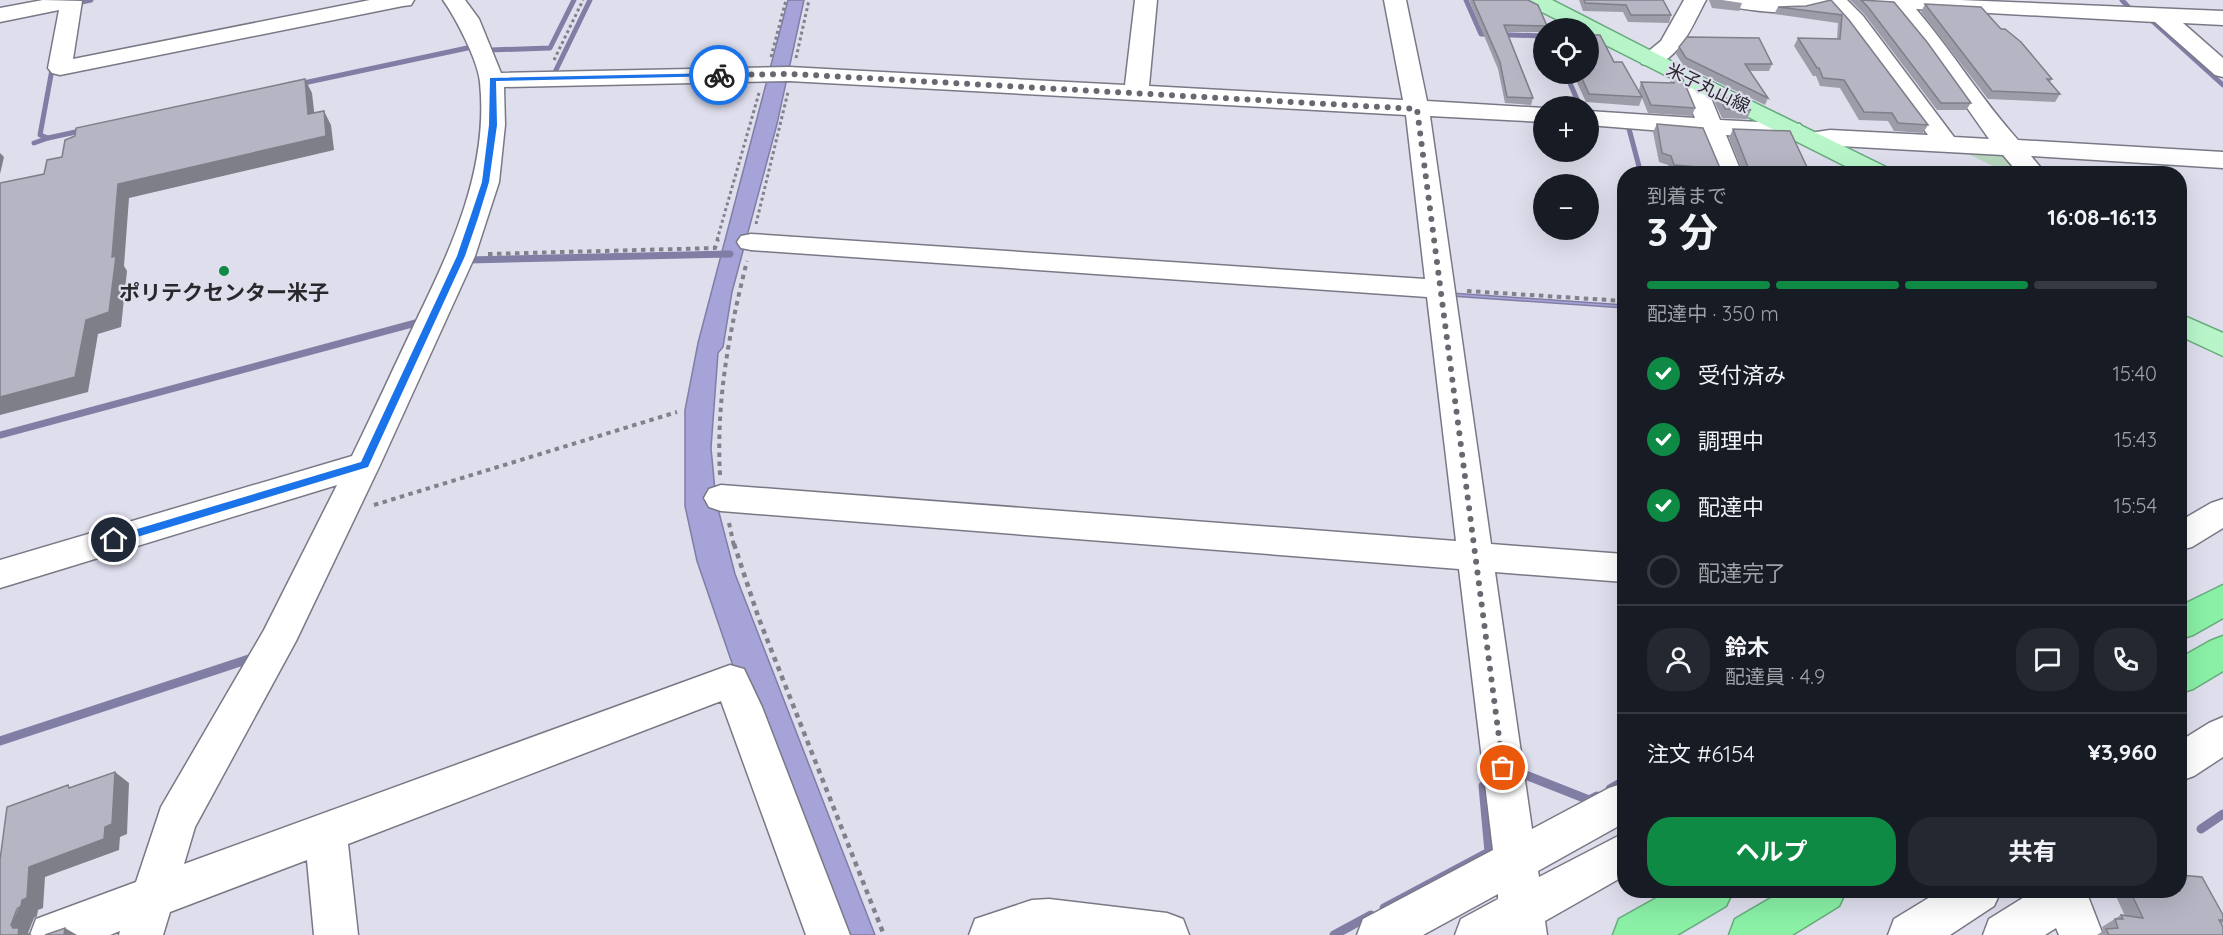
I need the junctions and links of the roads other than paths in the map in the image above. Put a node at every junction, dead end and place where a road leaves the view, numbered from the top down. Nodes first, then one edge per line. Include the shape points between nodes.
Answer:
1 (402, 0) edge
2 (454, 0) edge
3 (1146, 0) edge
4 (1395, 0) edge
5 (1536, 0) edge
6 (1695, 0) edge
7 (1723, 0) edge
8 (1822, 0) edge
9 (1835, 0) edge
10 (1891, 1) edge
11 (2144, 10) edge
12 (0, 15) edge
13 (2223, 18) edge
14 (1650, 59) junction
15 (2223, 70) edge
16 (498, 79) junction
17 (1692, 81) junction
18 (1136, 94) junction
19 (1417, 109) junction
20 (1533, 115) edge
21 (1599, 119) edge
22 (1710, 127) junction
23 (1801, 134) junction
24 (1947, 144) junction
25 (2010, 147) junction
26 (2223, 160) edge
27 (1726, 166) edge
28 (1865, 166) edge
29 (2026, 166) edge
30 (751, 242) road end
31 (1442, 289) junction
32 (2187, 328) edge
33 (2223, 346) edge
34 (364, 465) junction
35 (722, 498) road end
36 (2223, 512) edge
37 (2187, 533) edge
38 (1476, 556) junction
39 (1617, 567) edge
40 (0, 574) edge
41 (2223, 600) edge
42 (2187, 620) edge
43 (2223, 652) edge
44 (2187, 673) edge
45 (2223, 735) edge
46 (2187, 758) edge
47 (1617, 806) edge
48 (325, 831) junction
49 (1617, 858) edge
50 (1515, 862) junction
51 (1699, 898) edge
52 (1812, 898) edge
53 (1967, 898) edge
54 (2058, 898) edge
55 (2067, 898) edge
56 (158, 902) edge
57 (1523, 922) edge
58 (52, 935) edge
59 (336, 935) edge
60 (828, 935) edge
61 (991, 935) edge
62 (1167, 935) edge
63 (1379, 935) edge
64 (1478, 935) edge
65 (1635, 935) edge
66 (1751, 935) edge
67 (1910, 935) edge
68 (2005, 935) edge
69 (2082, 935) edge

1 - 12 street via 60,68 71,1
2 - 16 street
3 - 18 street
4 - 19 street
5 - 14 main road, 米子丸山線
6 - 14 street via 1670,45
7 - 8 street via 1768,6
9 - 24 street
10 - 11 street
10 - 25 street via 1933,43
11 - 13 street
11 - 15 street
14 - 17 main road, 米子丸山線
16 - 18 street via 778,74
16 - 34 street via 486,182 461,256
17 - 22 street
17 - 23 main road, 米子丸山線
18 - 19 street
19 - 20 street
19 - 31 street
21 - 22 street
22 - 23 street
22 - 27 street
23 - 24 street
23 - 28 main road, 米子丸山線
24 - 25 street
25 - 26 street
25 - 29 street
30 - 31 street
31 - 38 street
32 - 33 main road
34 - 40 street
34 - 56 street via 277,640 185,802 170,836
35 - 38 street
36 - 37 street
38 - 39 street
38 - 50 street
41 - 42 highway
43 - 44 highway
45 - 46 street
47 - 50 street
48 - 56 street
48 - 59 street
48 - 60 street via 730,681
49 - 57 street
50 - 57 street
50 - 63 street
51 - 65 highway
52 - 66 highway
53 - 67 street
54 - 68 street
55 - 69 street
56 - 58 street
57 - 64 street
61 - 62 street via 1032,922 1049,921

